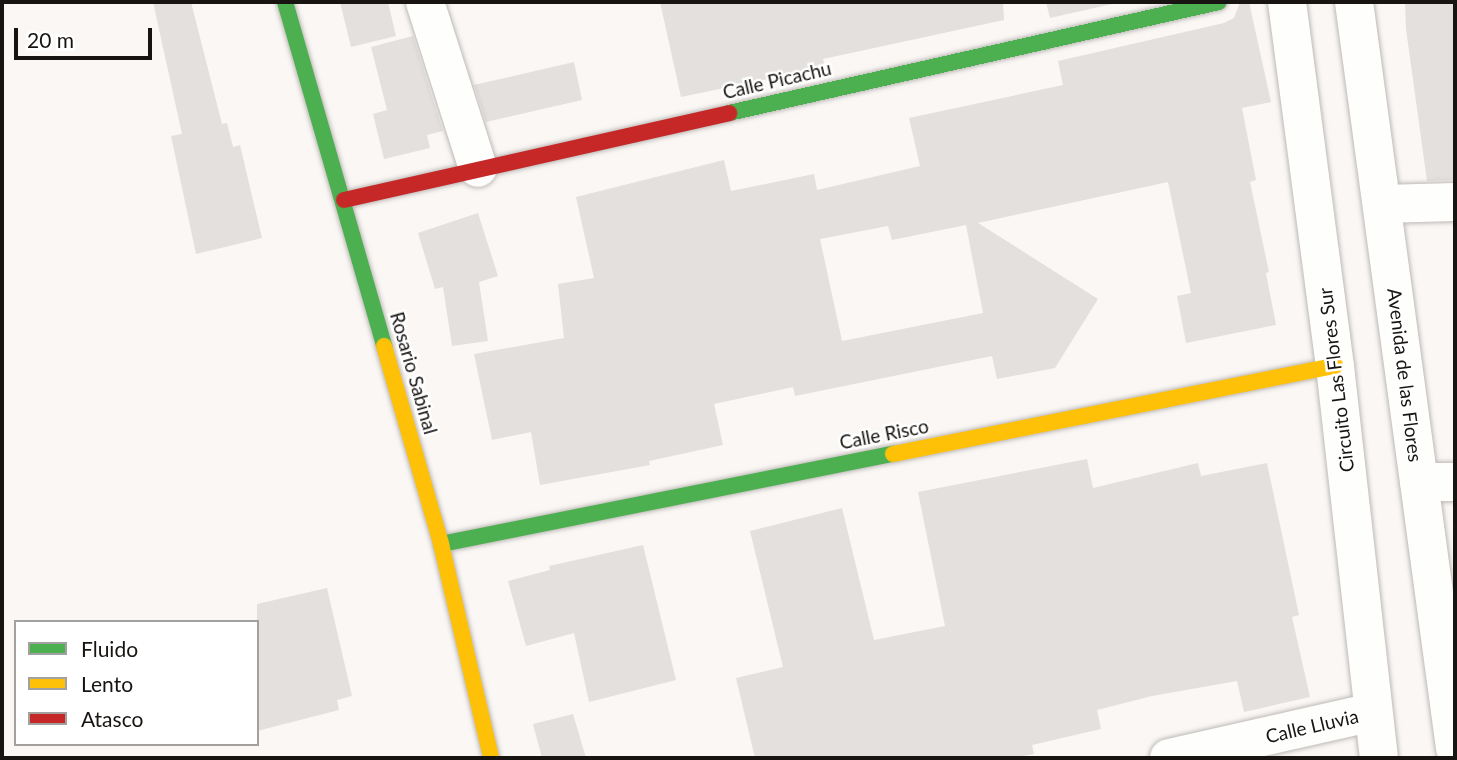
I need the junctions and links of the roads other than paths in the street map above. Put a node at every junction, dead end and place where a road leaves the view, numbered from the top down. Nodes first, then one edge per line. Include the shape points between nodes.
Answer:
1 (285, 2) edge
2 (425, 2) edge
3 (1219, 2) edge
4 (1287, 2) edge
5 (1354, 2) edge
6 (478, 168) junction
7 (344, 200) junction
8 (1455, 202) edge
9 (1383, 204) junction
10 (1335, 366) junction
11 (1437, 482) edge
12 (441, 544) junction
13 (1373, 712) junction
14 (1455, 748) edge
15 (491, 758) edge
16 (1169, 758) edge
17 (1379, 758) edge

1 - 7 street, Rosario Sabinal
2 - 6 street
3 - 6 street, Calle Picachu
4 - 10 street, Circuito Las Flores Sur
5 - 9 street, Avenida de las Flores
6 - 7 street, Calle Picachu
7 - 12 street, Rosario Sabinal
8 - 9 street
9 - 11 street, Avenida de las Flores
10 - 12 street, Calle Risco
10 - 13 street, Circuito Las Flores Sur
11 - 14 street, Avenida de las Flores
12 - 15 street, Rosario Sabinal
13 - 16 street, Calle Lluvia
13 - 17 street, Circuito Las Flores Sur

